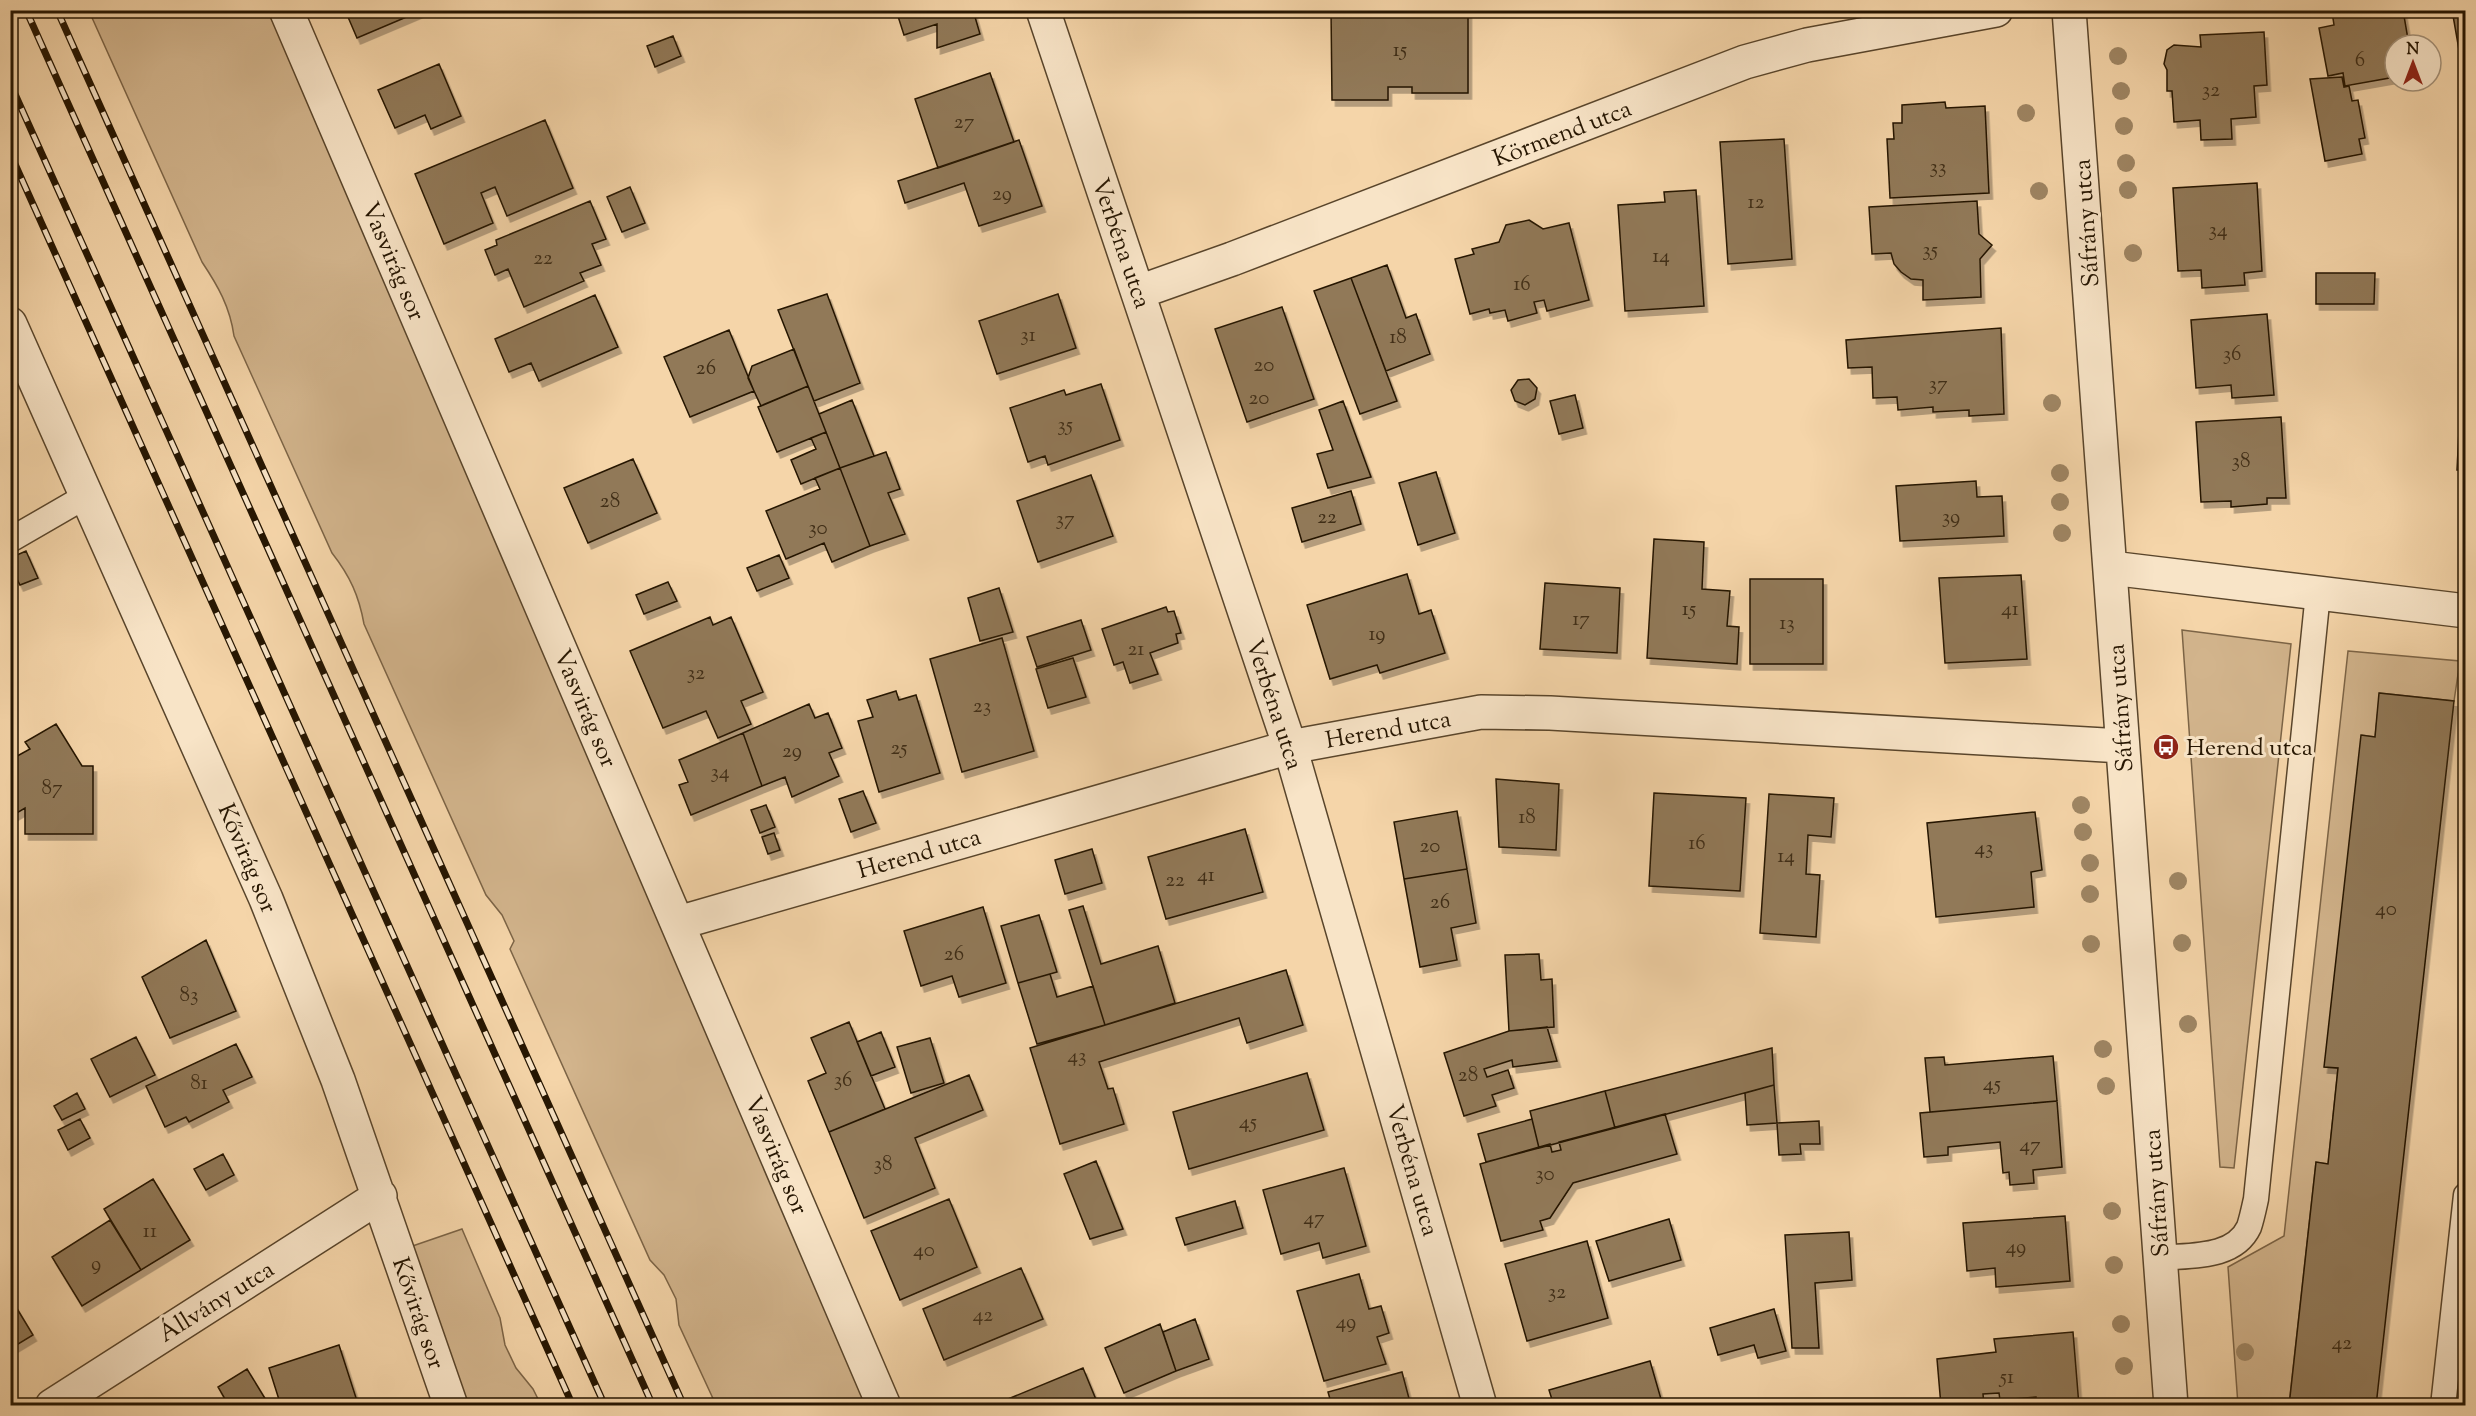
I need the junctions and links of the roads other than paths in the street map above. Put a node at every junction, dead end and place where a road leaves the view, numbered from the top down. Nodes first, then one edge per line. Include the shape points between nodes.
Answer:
1 (286, 10) edge
2 (1043, 10) edge
3 (1996, 10) edge
4 (2070, 10) edge
5 (1139, 292) junction
6 (10, 324) edge
7 (88, 495) junction
8 (10, 540) edge
9 (2111, 568) junction
10 (2318, 593) junction
11 (2466, 611) edge
12 (2122, 746) junction
13 (1290, 747) junction
14 (678, 923) junction
15 (2466, 1195) edge
16 (380, 1196) junction
17 (2161, 1257) junction
18 (52, 1406) edge
19 (451, 1406) edge
20 (884, 1406) edge
21 (1480, 1406) edge
22 (2171, 1406) edge
23 (2443, 1406) edge

1 - 14 street, Vasvirág sor
2 - 5 street, Verbéna utca
3 - 5 street, Körmend utca via 1807,45 1745,62
4 - 9 street, Sáfrány utca
5 - 13 street, Verbéna utca
6 - 7 street, Kővirág sor
7 - 8 lane
7 - 16 street, Kővirág sor via 266,898
9 - 10 street
9 - 12 street, Sáfrány utca
10 - 11 street
10 - 17 lane via 2256,1199 2248,1228 2229,1248 2212,1254
12 - 13 street, Herend utca via 1481,712
12 - 17 street, Sáfrány utca
13 - 14 street, Herend utca
13 - 21 street, Verbéna utca
14 - 20 street, Vasvirág sor
15 - 23 lane
16 - 18 street, Állvány utca
16 - 19 street, Kővirág sor
17 - 22 street, Sáfrány utca

